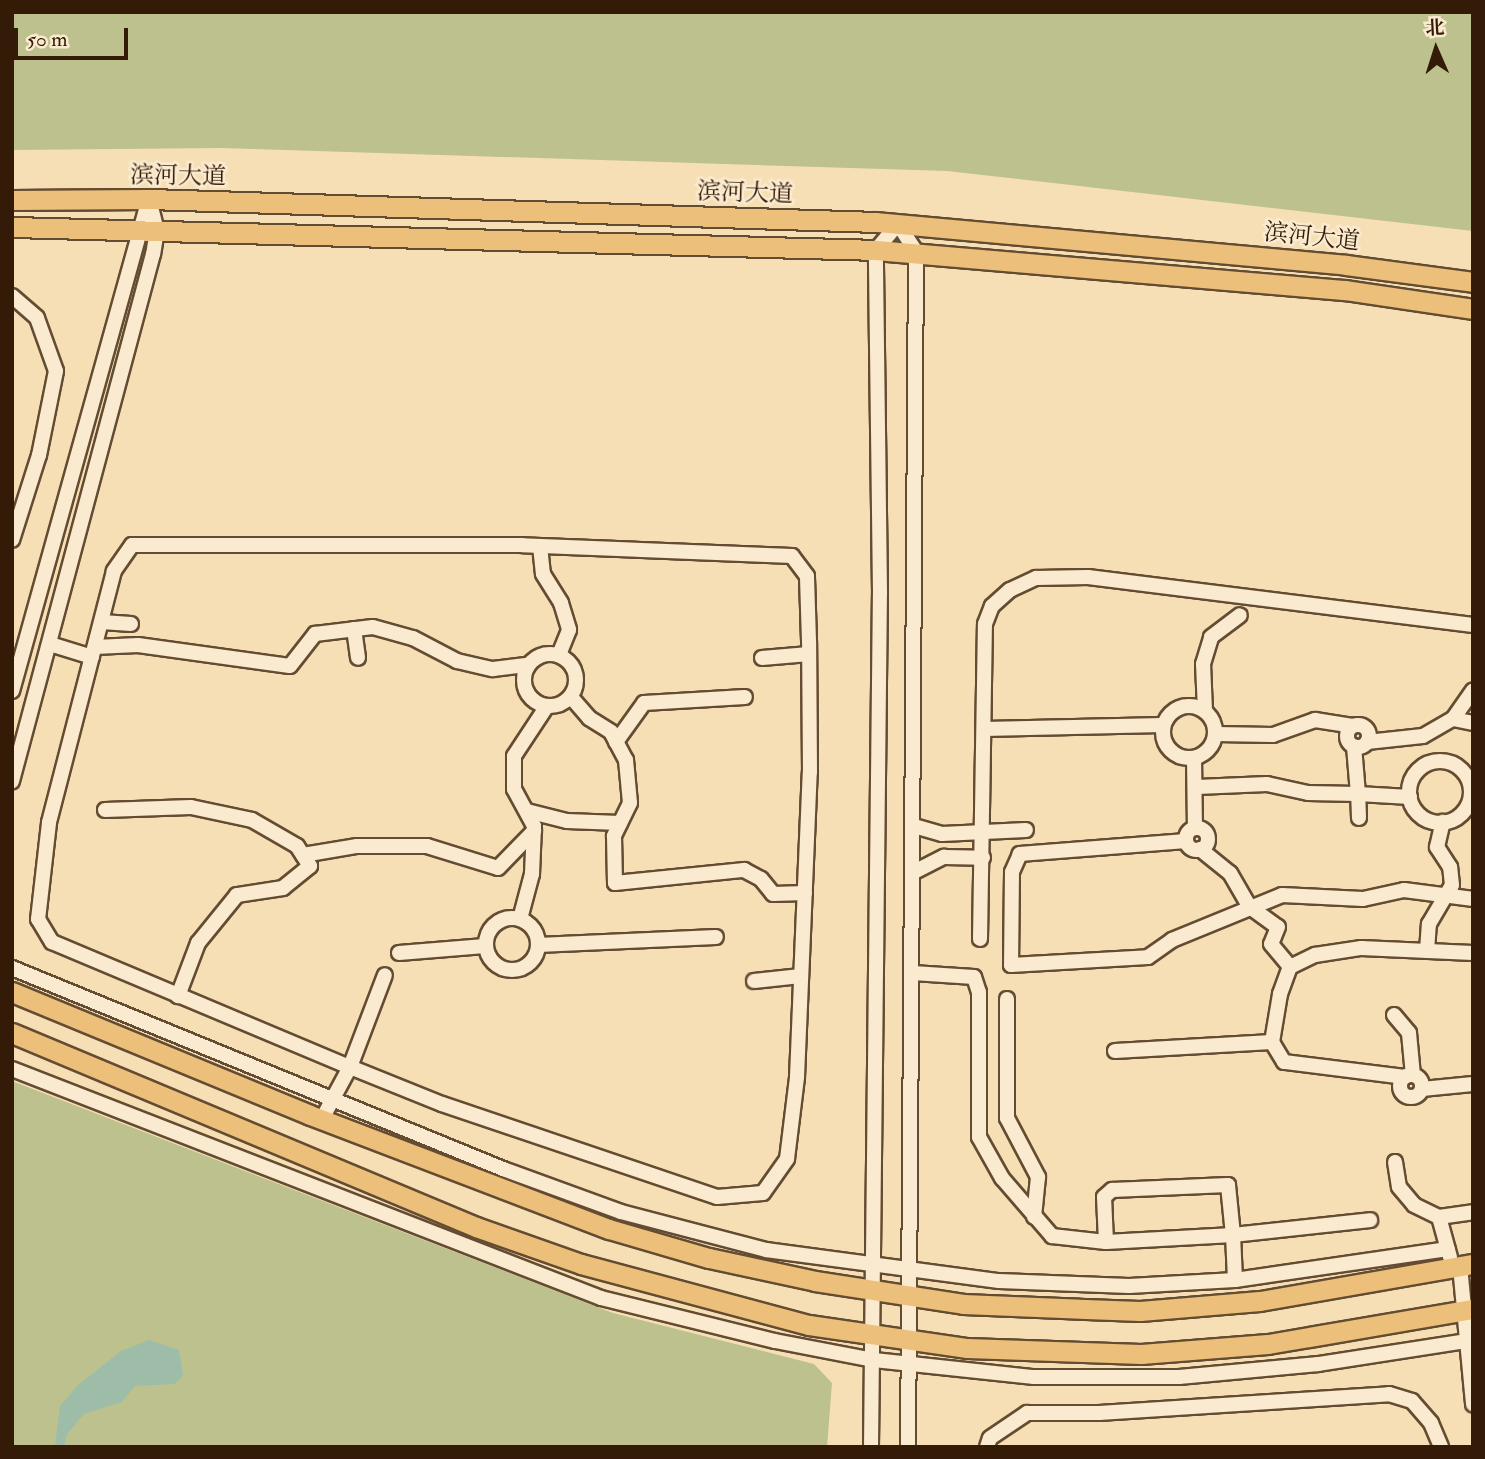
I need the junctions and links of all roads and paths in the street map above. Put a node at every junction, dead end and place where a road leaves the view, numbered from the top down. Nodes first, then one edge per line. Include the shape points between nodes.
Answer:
1 (149, 199) junction
2 (12, 200) edge
3 (898, 224) junction
4 (12, 228) edge
5 (147, 230) junction
6 (876, 250) junction
7 (916, 252) junction
8 (1473, 282) edge
9 (12, 296) edge
10 (1473, 309) edge
11 (18, 496) edge
12 (15, 519) edge
13 (12, 540) edge
14 (540, 546) junction
15 (1240, 615) dead end
16 (102, 622) junction
17 (131, 624) dead end
18 (1473, 625) edge
19 (354, 629) junction
20 (50, 643) junction
21 (94, 652) junction
22 (809, 654) junction
23 (559, 655) junction
24 (358, 658) dead end
25 (762, 658) dead end
26 (528, 665) junction
27 (1473, 690) edge
28 (12, 691) edge
29 (571, 697) junction
30 (745, 697) dead end
31 (547, 706) junction
32 (1205, 711) junction
33 (1453, 719) junction
34 (1473, 723) edge
35 (1163, 725) junction
36 (984, 729) junction
37 (1216, 734) junction
38 (616, 742) junction
39 (1361, 744) junction
40 (1194, 758) junction
41 (12, 781) edge
42 (1196, 787) junction
43 (1472, 788) edge
44 (1358, 794) junction
45 (1410, 797) junction
46 (105, 810) dead end
47 (527, 811) junction
48 (1359, 818) dead end
49 (1443, 822) junction
50 (620, 823) junction
51 (914, 826) junction
52 (1195, 828) junction
53 (1026, 830) dead end
54 (534, 831) junction
55 (983, 833) junction
56 (1186, 841) junction
57 (1200, 849) junction
58 (303, 855) junction
59 (983, 858) junction
60 (914, 872) junction
61 (805, 893) junction
62 (1447, 897) junction
63 (1473, 899) edge
64 (1250, 907) junction
65 (520, 919) junction
66 (716, 937) dead end
67 (980, 939) dead end
68 (538, 945) junction
69 (485, 946) junction
70 (1427, 951) junction
71 (399, 953) dead end
72 (1473, 953) edge
73 (1290, 967) junction
74 (12, 968) edge
75 (913, 973) junction
76 (385, 975) dead end
77 (801, 976) junction
78 (754, 981) dead end
79 (12, 992) edge
80 (178, 996) junction
81 (1007, 999) dead end
82 (1394, 1015) dead end
83 (12, 1033) edge
84 (1272, 1042) junction
85 (1115, 1051) dead end
86 (350, 1067) junction
87 (12, 1069) edge
88 (1409, 1076) junction
89 (1473, 1084) edge
90 (1422, 1089) junction
91 (332, 1101) junction
92 (322, 1119) junction
93 (1395, 1162) dead end
94 (1473, 1212) edge
95 (1034, 1217) junction
96 (1439, 1217) junction
97 (1370, 1220) dead end
98 (1233, 1235) junction
99 (1106, 1242) junction
100 (1458, 1261) edge
101 (875, 1265) junction
102 (910, 1270) junction
103 (1235, 1280) junction
104 (875, 1290) junction
105 (910, 1296) junction
106 (1469, 1309) edge
107 (874, 1335) junction
108 (910, 1341) junction
109 (1471, 1341) edge
110 (874, 1360) junction
111 (910, 1367) junction
112 (1473, 1404) edge
113 (871, 1447) edge
114 (908, 1447) edge
115 (987, 1447) edge
116 (1441, 1447) edge

1 - 2 main road, 滨河大道
1 - 3 main road, 滨河大道
1 - 5 street
3 - 6 street
3 - 7 street
3 - 8 main road, 滨河大道 via 1346,265
4 - 5 main road, 滨河大道
5 - 6 main road, 滨河大道
5 - 20 street
5 - 28 street
6 - 7 main road, 滨河大道
6 - 101 street via 880,607
7 - 10 main road, 滨河大道 via 1345,290
7 - 51 street
9 - 11 street via 37,318 56,371
11 - 12 street
12 - 13 street
14 - 16 street via 132,545 114,571
14 - 22 street via 792,556 807,576
14 - 23 street via 543,574 561,603 569,629
15 - 32 street via 1211,637 1203,664
16 - 17 street
16 - 21 street
18 - 36 street via 1135,582 1036,578 1010,590 992,606 985,624
19 - 21 street via 314,634 290,666 138,646
19 - 24 street
19 - 26 street via 373,627 413,638 457,661 493,669
20 - 21 street
20 - 41 street
21 - 80 street via 48,823 38,919 52,942
22 - 25 street
22 - 61 street
23 - 26 street via 542,654
23 - 29 street via 576,673
26 - 31 street via 526,691
27 - 33 street
29 - 31 street
29 - 38 street
30 - 38 street via 644,703
31 - 47 street via 514,755 514,789
32 - 35 street via 1181,707
32 - 37 street
33 - 34 street
33 - 39 street via 1423,736
35 - 36 street
35 - 40 street via 1170,750
36 - 55 street
37 - 39 street via 1273,735 1315,720 1353,726 1347,738
37 - 40 street via 1209,749
38 - 50 street via 626,760 630,803
39 - 44 street
40 - 42 street
42 - 44 street via 1267,783 1308,793
42 - 52 street
43 - 45 street via 1454,764 1434,761 1416,772
43 - 49 street via 1461,814
44 - 45 street
44 - 48 street
45 - 49 street via 1424,818
46 - 58 street via 191,807 252,820 297,846
47 - 50 street via 567,821
47 - 54 street
49 - 62 street via 1437,847 1450,867 1452,885
50 - 61 street via 614,836 615,883 744,870 773,894
51 - 55 street via 942,834
51 - 60 street
52 - 56 street
52 - 57 street via 1207,834
53 - 55 street
54 - 58 street via 498,868 427,846 357,846
54 - 65 street via 532,874
55 - 59 street
56 - 57 street via 1190,848
56 - 64 street via 1020,854 1012,873 1010,965 1148,957 1172,940
57 - 64 street via 1230,873
58 - 80 street via 310,866 283,888 237,895 215,917 198,943
59 - 60 street via 944,858
59 - 67 street
60 - 75 street
61 - 77 street
62 - 63 street
62 - 64 street via 1404,890 1363,899 1282,895
62 - 70 street via 1429,924
64 - 73 street via 1278,927 1270,944
65 - 68 street via 534,929
65 - 69 street via 495,922
66 - 68 street
68 - 69 street via 525,967 508,970 492,962
69 - 71 street
70 - 72 street
70 - 73 street via 1361,948 1315,955
73 - 84 street
74 - 91 street
75 - 95 street via 974,977 979,992 979,1137 1002,1178
75 - 102 street
76 - 86 street
77 - 78 street
77 - 86 street via 797,1077 786,1159 763,1193 717,1197 442,1104
79 - 92 main road
80 - 86 street
81 - 95 street via 1007,1118 1038,1177
82 - 88 street via 1409,1033
83 - 107 main road via 534,1248 705,1300
84 - 85 street
84 - 88 street via 1284,1062
86 - 91 street
87 - 110 street via 601,1298
88 - 90 street
88 - 90 street via 1400,1086 1404,1095 1414,1097
89 - 90 street
91 - 92 street
91 - 101 street via 621,1212 766,1250
92 - 104 main road via 609,1229 709,1258
93 - 96 street via 1399,1187 1414,1205
94 - 96 street
95 - 99 street via 1052,1236
96 - 100 street
97 - 98 street
98 - 99 street
98 - 99 street via 1228,1185 1112,1190 1104,1197
98 - 103 street
100 - 103 street
100 - 105 main road via 1260,1301 1140,1311 963,1304
100 - 106 street
101 - 102 street
101 - 104 street
102 - 103 street via 999,1281 1129,1286
102 - 105 street
104 - 105 main road
104 - 107 street
105 - 108 street
106 - 108 main road via 1268,1344 1141,1354 967,1348
106 - 109 street
107 - 108 main road
107 - 110 street
108 - 111 street
109 - 111 street via 1318,1364 1179,1377 1034,1377
109 - 112 street
110 - 111 street
110 - 113 street
111 - 114 street
115 - 116 street via 990,1438 1027,1413 1099,1413 1389,1394 1412,1401 1431,1423

